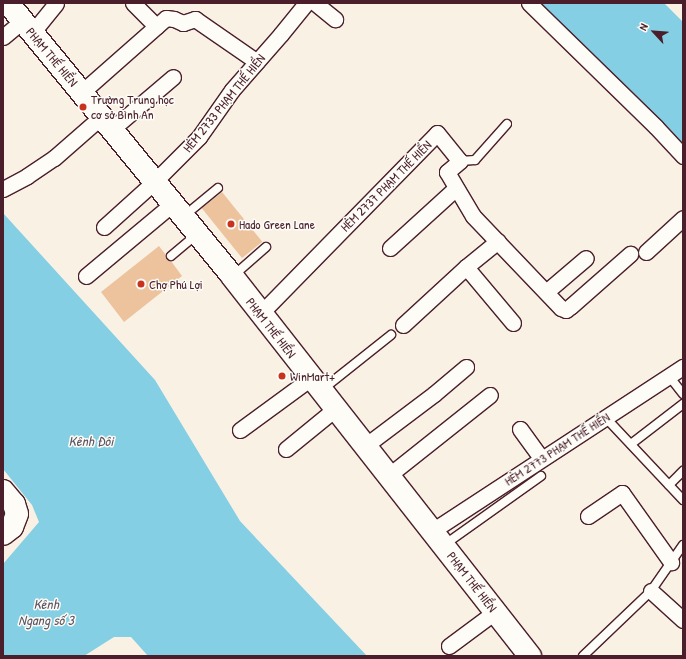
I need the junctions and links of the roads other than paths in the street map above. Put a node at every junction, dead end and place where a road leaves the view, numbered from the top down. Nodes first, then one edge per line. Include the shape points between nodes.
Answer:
1 (8, 3) edge
2 (56, 3) edge
3 (133, 3) edge
4 (306, 3) edge
5 (315, 3) edge
6 (529, 3) edge
7 (335, 20) dead end
8 (156, 26) junction
9 (27, 27) junction
10 (3, 37) edge
11 (257, 62) junction
12 (173, 77) dead end
13 (82, 92) junction
14 (107, 123) junction
15 (507, 124) dead end
16 (683, 156) edge
17 (460, 161) junction
18 (154, 182) junction
19 (218, 188) dead end
20 (456, 188) junction
21 (3, 189) edge
22 (177, 211) junction
23 (683, 218) edge
24 (104, 227) dead end
25 (197, 234) junction
26 (498, 241) junction
27 (266, 247) dead end
28 (390, 248) dead end
29 (646, 252) dead end
30 (630, 254) dead end
31 (171, 256) dead end
32 (586, 258) dead end
33 (466, 267) junction
34 (86, 276) dead end
35 (232, 276) junction
36 (546, 292) junction
37 (260, 314) junction
38 (513, 323) dead end
39 (403, 325) dead end
40 (391, 335) dead end
41 (466, 367) dead end
42 (683, 367) edge
43 (669, 376) junction
44 (316, 384) junction
45 (683, 394) edge
46 (490, 395) dead end
47 (683, 404) edge
48 (335, 409) junction
49 (605, 417) junction
50 (520, 429) dead end
51 (240, 430) dead end
52 (631, 444) junction
53 (365, 446) junction
54 (286, 449) dead end
55 (541, 458) junction
56 (683, 471) edge
57 (388, 476) junction
58 (541, 476) dead end
59 (669, 485) junction
60 (3, 491) edge
61 (683, 500) edge
62 (588, 516) dead end
63 (3, 534) edge
64 (437, 539) junction
65 (683, 545) edge
66 (671, 562) junction
67 (651, 591) junction
68 (495, 612) junction
69 (683, 620) edge
70 (449, 646) dead end
71 (530, 656) edge
72 (583, 656) edge

1 - 9 main road, PHẠM THẾ HIỂN
2 - 9 street
3 - 8 street
4 - 11 street, HẺM 2733 PHẠM THẾ HIỂN
5 - 7 street
6 - 16 street
8 - 11 street via 166,18 183,23 195,19
8 - 13 street
9 - 10 street
9 - 13 main road, PHẠM THẾ HIỂN
11 - 18 street, HẺM 2733 PHẠM THẾ HIỂN via 232,90 198,137
12 - 14 street
13 - 14 main road, PHẠM THẾ HIỂN
14 - 18 main road, PHẠM THẾ HIỂN
14 - 21 street
15 - 17 lane via 475,160
17 - 20 street via 447,172
17 - 37 street, HẺM 2737 PHẠM THẾ HIỂN via 437,133
18 - 22 main road, PHẠM THẾ HIỂN
18 - 24 street, HẺM 2733 PHẠM THẾ HIỂN
19 - 22 lane
20 - 26 street via 473,216
20 - 28 street
22 - 25 main road, PHẠM THẾ HIỂN
22 - 34 street
23 - 29 street
25 - 31 lane
25 - 35 main road, PHẠM THẾ HIỂN
26 - 33 street
26 - 36 street
27 - 35 lane
30 - 36 street via 566,310
32 - 36 street
33 - 38 street
33 - 39 street
35 - 37 main road, PHẠM THẾ HIỂN
37 - 44 main road, PHẠM THẾ HIỂN
40 - 44 lane
41 - 53 street
42 - 43 street, HẺM 2773 PHẠM THẾ HIỂN
43 - 45 lane
43 - 49 street, HẺM 2773 PHẠM THẾ HIỂN
44 - 48 main road, PHẠM THẾ HIỂN
44 - 51 street
46 - 57 street
47 - 52 lane
48 - 53 main road, PHẠM THẾ HIỂN
48 - 54 street
49 - 52 lane
49 - 55 street, HẺM 2773 PHẠM THẾ HIỂN
50 - 55 street
52 - 59 lane
53 - 57 main road, PHẠM THẾ HIỂN
55 - 64 street, HẺM 2773 PHẠM THẾ HIỂN
56 - 59 lane
57 - 64 main road, PHẠM THẾ HIỂN
58 - 64 lane
59 - 61 lane
60 - 63 main road via 14,504 17,514 12,527
62 - 66 street via 622,493
64 - 68 main road, PHẠM THẾ HIỂN
65 - 66 lane
66 - 67 lane
67 - 69 street
67 - 72 lane
68 - 70 street
68 - 71 main road, PHẠM THẾ HIỂN

